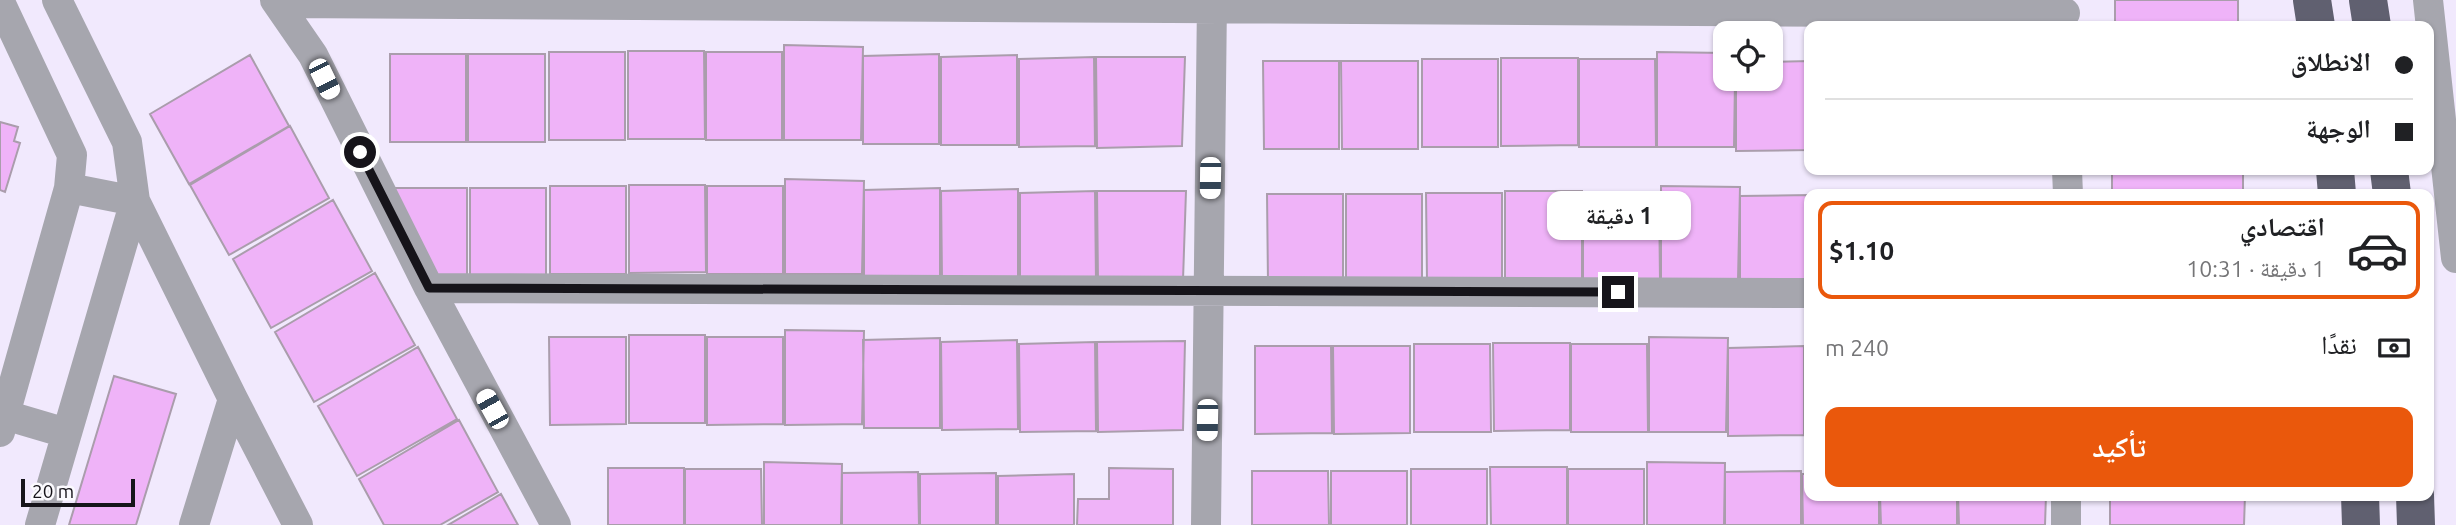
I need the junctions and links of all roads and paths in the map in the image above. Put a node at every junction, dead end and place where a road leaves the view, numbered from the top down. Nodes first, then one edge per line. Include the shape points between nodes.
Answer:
1 (57, 0) edge
2 (2312, 0) edge
3 (2368, 0) edge
4 (2428, 0) edge
5 (0, 2) edge
6 (277, 2) edge
7 (1212, 5) edge
8 (2065, 13) edge
9 (2315, 21) edge
10 (2371, 21) edge
11 (2430, 21) edge
12 (2434, 55) edge
13 (69, 188) junction
14 (135, 201) junction
15 (2456, 258) edge
16 (429, 288) junction
17 (1209, 289) junction
18 (1804, 293) edge
19 (233, 399) junction
20 (3, 424) edge
21 (66, 433) junction
22 (2066, 501) edge
23 (2360, 501) edge
24 (2415, 501) edge
25 (40, 525) edge
26 (194, 525) edge
27 (298, 525) edge
28 (555, 525) edge
29 (1206, 525) edge
30 (2066, 525) edge
31 (2361, 525) edge
32 (2416, 525) edge

1 - 14 street via 127,142
2 - 9 highway
3 - 10 highway
4 - 11 street
5 - 13 street via 72,155
6 - 7 street
6 - 16 street via 313,55
7 - 8 street
7 - 17 street
12 - 15 street
13 - 14 street
13 - 20 street
14 - 19 street
14 - 21 street
16 - 17 street
16 - 28 street
17 - 18 street
17 - 29 street
19 - 26 street
19 - 27 street
20 - 21 street
21 - 25 street
22 - 30 street
23 - 31 highway
24 - 32 highway

